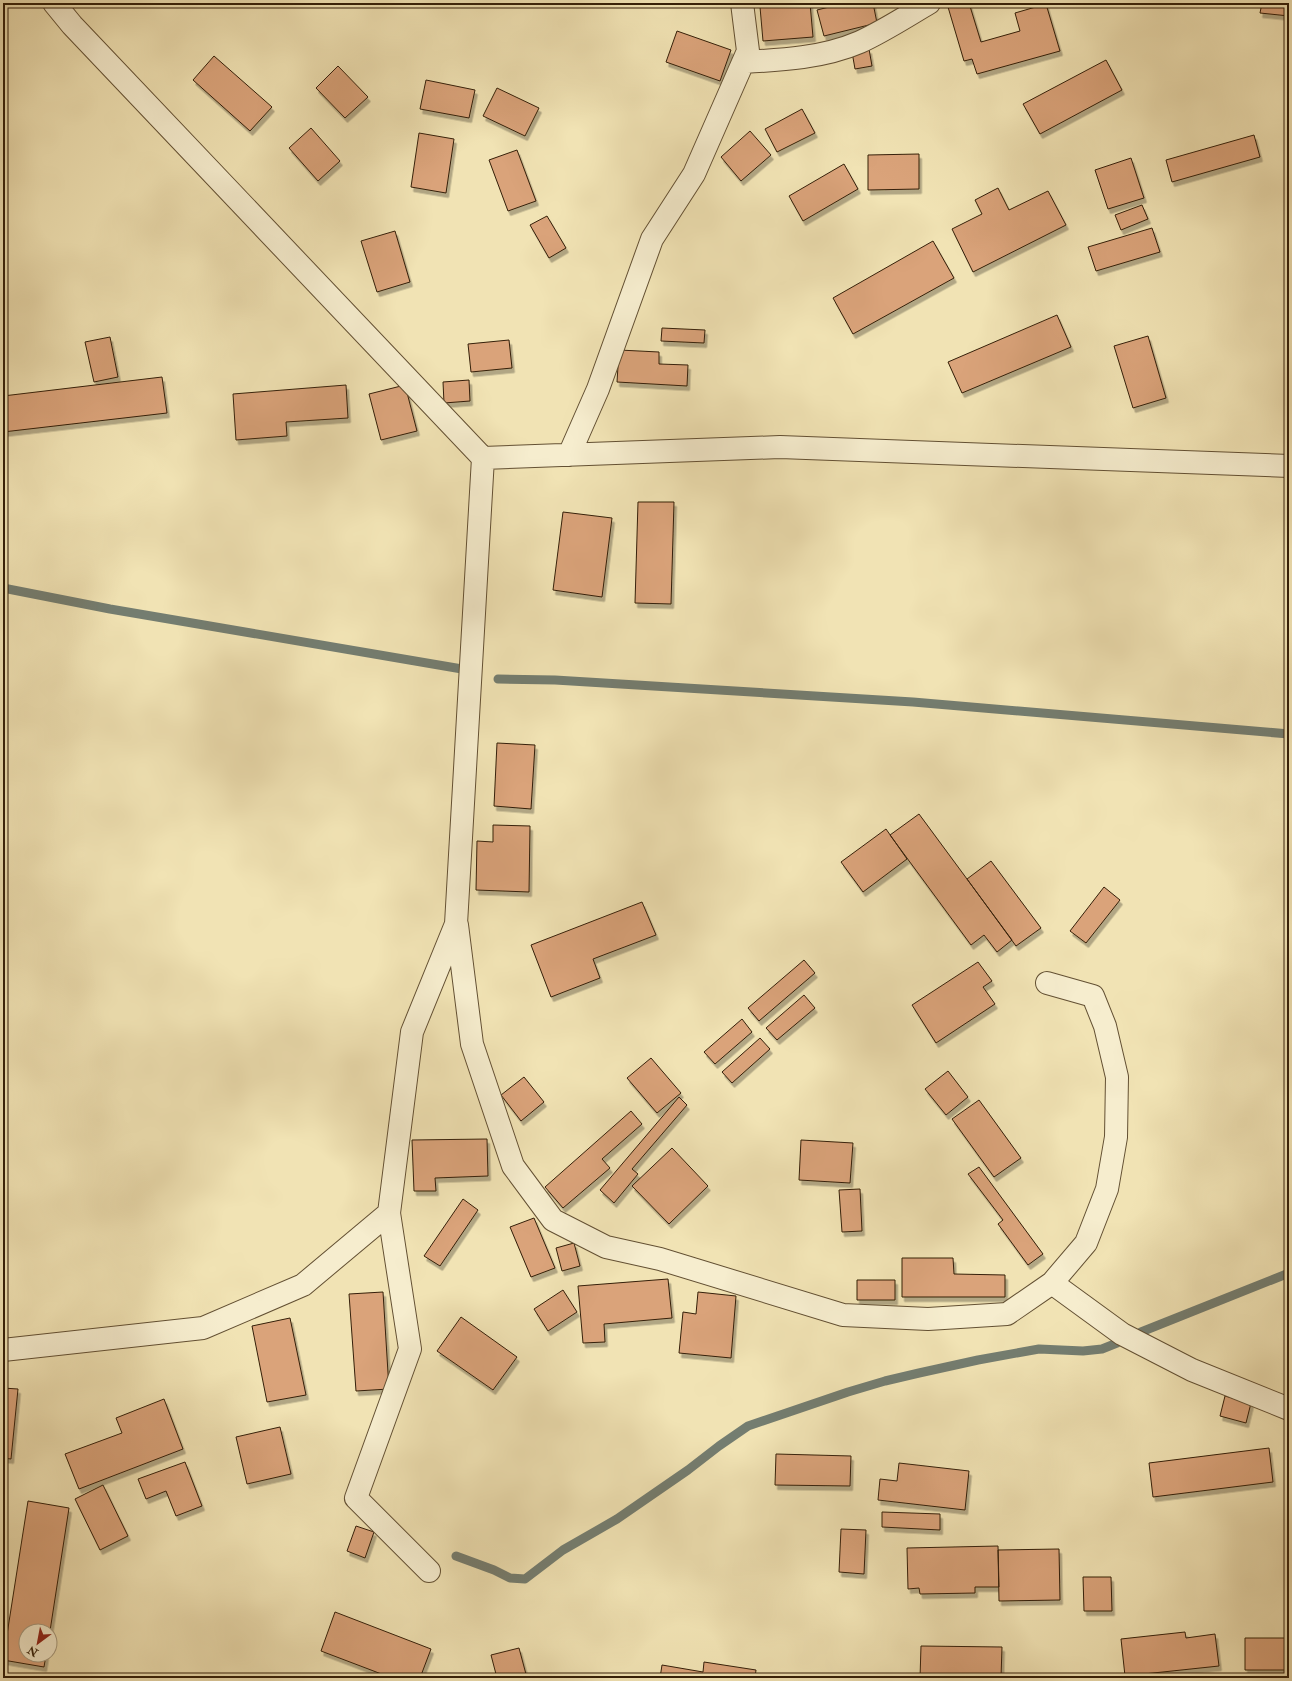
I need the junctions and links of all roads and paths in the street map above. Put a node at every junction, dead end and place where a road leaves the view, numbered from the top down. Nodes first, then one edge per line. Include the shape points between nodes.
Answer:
1 (54, 3) edge
2 (742, 3) edge
3 (929, 3) edge
4 (743, 62) junction
5 (569, 454) junction
6 (483, 458) junction
7 (1289, 466) edge
8 (456, 924) junction
9 (1046, 983) dead end
10 (389, 1213) junction
11 (1052, 1283) junction
12 (3, 1350) edge
13 (1289, 1409) edge
14 (429, 1571) dead end

1 - 6 street
2 - 4 street via 748,51
3 - 4 street via 859,42 825,53 790,60
4 - 5 street via 694,174 652,239 598,389
5 - 6 street
5 - 7 street via 780,447
6 - 8 street
8 - 10 street via 412,1032
8 - 11 street via 472,1044 512,1166 553,1220 606,1247 660,1259 843,1316 928,1319 1008,1314
9 - 11 street via 1093,996 1105,1026 1117,1077 1116,1137 1107,1189 1086,1243
10 - 12 street via 303,1285 203,1328
10 - 14 street via 410,1349 356,1498
11 - 13 street via 1122,1334 1192,1370

